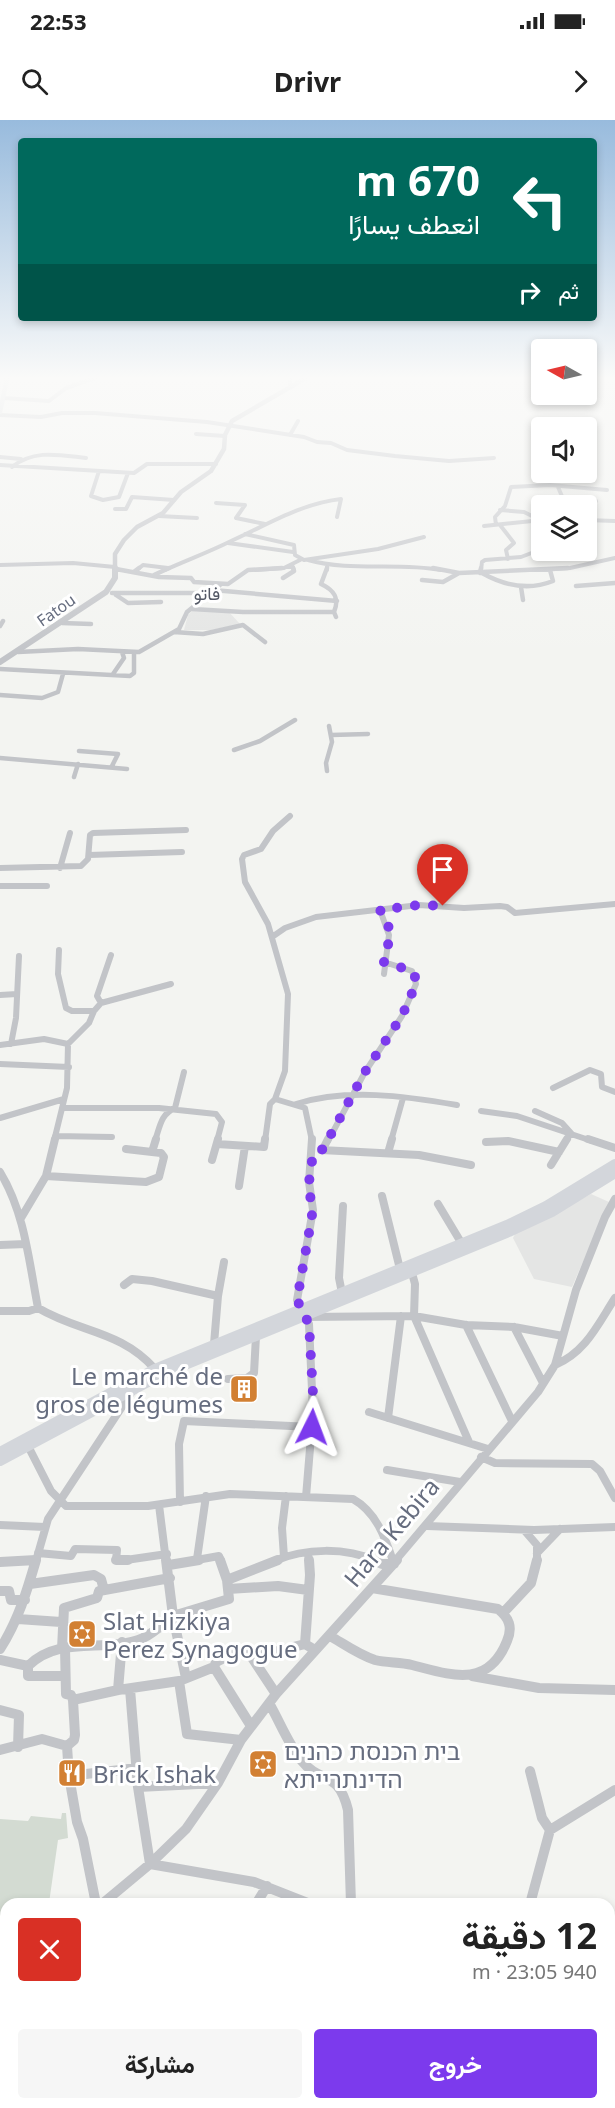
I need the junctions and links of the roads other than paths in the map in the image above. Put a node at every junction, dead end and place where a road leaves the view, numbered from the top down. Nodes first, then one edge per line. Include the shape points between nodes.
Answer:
1 (94, 471) edge
2 (99, 471) junction
3 (139, 471) edge
4 (211, 471) edge
5 (128, 472) junction
6 (558, 487) junction
7 (607, 490) dead end
8 (561, 495) edge
9 (174, 500) junction
10 (216, 502) dead end
11 (524, 504) dead end
12 (115, 509) dead end
13 (500, 510) junction
14 (524, 512) junction
15 (159, 516) junction
16 (337, 517) dead end
17 (531, 517) edge
18 (197, 518) dead end
19 (597, 520) edge
20 (531, 521) edge
21 (615, 521) edge
22 (265, 524) junction
23 (498, 525) junction
24 (484, 526) dead end
25 (245, 534) junction
26 (424, 537) dead end
27 (228, 543) junction
28 (293, 552) junction
29 (531, 554) edge
30 (615, 558) edge
31 (507, 559) junction
32 (300, 560) junction
33 (308, 560) junction
34 (327, 564) junction
35 (1, 565) edge
36 (287, 567) junction
37 (115, 568) junction
38 (168, 568) junction
39 (550, 570) junction
40 (135, 571) junction
41 (459, 573) junction
42 (481, 573) junction
43 (0, 575) edge
44 (154, 575) junction
45 (283, 578) dead end
46 (422, 580) dead end
47 (615, 583) edge
48 (220, 585) junction
49 (576, 586) dead end
50 (520, 587) junction
51 (211, 591) junction
52 (112, 593) junction
53 (102, 595) junction
54 (523, 600) dead end
55 (337, 601) junction
56 (161, 602) dead end
57 (192, 609) junction
58 (62, 622) junction
59 (91, 624) dead end
60 (174, 633) junction
61 (265, 642) dead end
62 (18, 652) junction
63 (134, 654) junction
64 (123, 655) junction
65 (0, 662) edge
66 (0, 669) edge
67 (63, 674) junction
68 (113, 674) junction
69 (0, 695) edge
70 (295, 720) dead end
71 (329, 726) dead end
72 (368, 734) dead end
73 (331, 735) junction
74 (234, 750) dead end
75 (79, 751) dead end
76 (0, 758) edge
77 (78, 764) junction
78 (112, 766) junction
79 (127, 769) dead end
80 (327, 771) dead end
81 (74, 777) dead end
82 (290, 816) dead end
83 (186, 830) dead end
84 (70, 834) dead end
85 (182, 852) dead end
86 (89, 855) junction
87 (0, 868) edge
88 (60, 868) junction
89 (0, 886) edge
90 (47, 886) dead end
91 (615, 904) edge
92 (380, 910) junction
93 (268, 924) junction
94 (285, 928) junction
95 (272, 937) junction
96 (59, 950) dead end
97 (111, 954) dead end
98 (19, 956) dead end
99 (384, 962) junction
100 (384, 974) dead end
101 (171, 984) dead end
102 (17, 994) junction
103 (0, 995) edge
104 (101, 1003) junction
105 (94, 1011) junction
106 (11, 1044) junction
107 (68, 1044) junction
108 (0, 1045) edge
109 (0, 1064) edge
110 (69, 1067) junction
111 (184, 1072) dead end
112 (553, 1088) dead end
113 (615, 1092) edge
114 (352, 1096) junction
115 (403, 1098) junction
116 (64, 1099) junction
117 (275, 1099) junction
118 (296, 1104) junction
119 (457, 1105) dead end
120 (62, 1108) junction
121 (175, 1108) junction
122 (481, 1111) dead end
123 (536, 1111) dead end
124 (0, 1118) edge
125 (571, 1133) junction
126 (55, 1136) junction
127 (112, 1137) dead end
128 (486, 1142) dead end
129 (217, 1144) junction
130 (245, 1146) junction
131 (615, 1148) edge
132 (126, 1149) dead end
133 (323, 1149) junction
134 (152, 1152) junction
135 (559, 1152) junction
136 (388, 1153) junction
137 (313, 1154) junction
138 (212, 1160) dead end
139 (551, 1164) dead end
140 (615, 1164) edge
141 (471, 1165) dead end
142 (0, 1172) edge
143 (46, 1176) junction
144 (612, 1176) edge
145 (239, 1186) dead end
146 (382, 1196) dead end
147 (615, 1199) edge
148 (438, 1204) dead end
149 (344, 1206) dead end
150 (549, 1209) junction
151 (21, 1218) junction
152 (26, 1244) junction
153 (462, 1244) junction
154 (0, 1245) edge
155 (224, 1262) dead end
156 (400, 1269) junction
157 (412, 1273) junction
158 (124, 1285) dead end
159 (342, 1293) junction
160 (218, 1296) junction
161 (614, 1301) edge
162 (38, 1308) junction
163 (0, 1311) edge
164 (303, 1313) junction
165 (401, 1316) junction
166 (414, 1316) junction
167 (466, 1325) junction
168 (514, 1327) junction
169 (256, 1336) junction
170 (563, 1336) junction
171 (214, 1344) junction
172 (555, 1365) junction
173 (155, 1369) junction
174 (228, 1379) dead end
175 (543, 1383) junction
176 (134, 1389) junction
177 (369, 1412) dead end
178 (388, 1418) junction
179 (512, 1421) junction
180 (312, 1427) junction
181 (26, 1442) junction
182 (469, 1443) junction
183 (488, 1449) junction
184 (0, 1452) edge
185 (481, 1457) junction
186 (0, 1461) edge
187 (387, 1470) dead end
188 (460, 1482) junction
189 (206, 1496) junction
190 (286, 1496) junction
191 (306, 1497) junction
192 (615, 1497) edge
193 (59, 1501) junction
194 (180, 1502) junction
195 (159, 1505) junction
196 (0, 1525) edge
197 (428, 1526) junction
198 (45, 1527) junction
199 (615, 1527) edge
200 (560, 1529) junction
201 (524, 1530) junction
202 (537, 1553) junction
203 (167, 1554) junction
204 (308, 1554) junction
205 (37, 1556) junction
206 (284, 1557) junction
207 (197, 1559) junction
208 (0, 1562) edge
209 (394, 1564) junction
210 (169, 1565) junction
211 (170, 1578) junction
212 (30, 1584) junction
213 (228, 1584) junction
214 (372, 1588) junction
215 (104, 1590) junction
216 (308, 1590) junction
217 (0, 1591) edge
218 (25, 1600) junction
219 (504, 1612) junction
220 (173, 1616) junction
221 (18, 1619) junction
222 (61, 1622) junction
223 (330, 1636) junction
224 (122, 1642) junction
225 (305, 1644) junction
226 (63, 1648) junction
227 (0, 1650) edge
228 (315, 1650) junction
229 (0, 1660) edge
230 (258, 1664) junction
231 (28, 1666) junction
232 (214, 1667) junction
233 (65, 1676) junction
234 (467, 1676) junction
235 (183, 1679) junction
236 (130, 1689) junction
237 (118, 1690) junction
238 (615, 1690) edge
239 (273, 1699) junction
240 (73, 1700) junction
241 (0, 1710) edge
242 (251, 1726) junction
243 (241, 1740) junction
244 (67, 1746) junction
245 (18, 1747) junction
246 (0, 1750) edge
247 (137, 1768) junction
248 (530, 1771) dead end
249 (69, 1776) junction
250 (218, 1784) junction
251 (138, 1787) junction
252 (615, 1790) edge
253 (550, 1830) junction
254 (150, 1864) junction
255 (267, 1886) junction
256 (95, 1898) edge
257 (111, 1898) edge
258 (260, 1898) edge
259 (296, 1898) edge
260 (351, 1898) edge
261 (532, 1898) edge

1 - 2 street
2 - 5 street
2 - 5 street via 92,496 103,500 118,497
3 - 5 street
4 - 9 street, Fatou
6 - 7 street
6 - 8 street
6 - 13 street via 510,488
9 - 12 street via 132,497 126,509
9 - 15 street, Fatou
10 - 22 street via 245,505 236,518
11 - 14 street
13 - 14 street
13 - 23 street via 494,519
14 - 17 street
15 - 18 street
15 - 37 street, Fatou via 130,532 115,554
16 - 22 street via 341,499 303,506
19 - 21 street
20 - 23 street
22 - 25 street
23 - 24 street
23 - 31 street via 514,543 506,550
25 - 27 street
25 - 28 street via 294,545
26 - 33 street
27 - 28 street
27 - 38 street
28 - 32 street
29 - 31 street
30 - 39 street
31 - 42 street via 483,561
32 - 33 street
32 - 36 street
33 - 34 street
34 - 41 street via 419,566
34 - 55 street via 321,584 335,593
35 - 37 street via 73,563
35 - 43 street
36 - 45 street via 294,567 294,572
36 - 48 street via 248,570 233,582
37 - 40 street
37 - 53 street, Fatou via 112,583
38 - 40 street via 143,565
38 - 44 street
39 - 42 street
39 - 50 street via 554,581
40 - 44 street
41 - 42 street
41 - 46 street via 444,582
42 - 50 street
44 - 48 street
47 - 49 street
48 - 51 street
50 - 54 street via 525,595
51 - 52 street
51 - 55 street
51 - 57 street
52 - 53 street
52 - 56 street via 128,603
53 - 58 street, Fatou
55 - 57 street via 335,614
57 - 60 street
58 - 59 street
58 - 62 street, Fatou
60 - 61 street via 203,634 243,625
60 - 63 street
62 - 64 street via 78,649
62 - 65 street, Fatou
63 - 64 street
63 - 68 street via 133,675
64 - 68 street
66 - 67 street
67 - 68 street
67 - 69 street via 60,689 46,697
70 - 74 street via 260,741
71 - 73 street
72 - 73 street
73 - 80 street
75 - 78 street via 118,754
76 - 77 street
77 - 78 street
77 - 81 street
78 - 79 street
82 - 93 street via 261,849 242,859 247,889
83 - 86 street via 93,833
84 - 88 street
85 - 86 street
86 - 88 street via 81,866
87 - 88 street
89 - 90 street
91 - 92 street via 515,913 500,906 419,905
92 - 94 street via 316,917
92 - 99 street via 391,934
93 - 94 street
93 - 95 street
94 - 95 street
95 - 117 street via 289,1004 285,1071
96 - 105 street via 58,974 66,1008
97 - 104 street via 97,996
98 - 102 street
99 - 100 street
99 - 114 street via 412,971 416,984 402,1016
101 - 104 street
102 - 103 street
102 - 106 street
104 - 105 street
105 - 107 street via 89,1023
106 - 107 street via 44,1039
106 - 108 street
107 - 110 street
109 - 110 street
110 - 116 street
111 - 121 street
112 - 113 street via 590,1070 601,1074 602,1087
114 - 115 street
114 - 118 street via 307,1099
114 - 133 street
115 - 119 street
115 - 136 street
116 - 120 street
116 - 124 street
117 - 118 street
117 - 130 street via 270,1104 266,1144 261,1148
118 - 137 street via 308,1113
120 - 121 street
120 - 126 street
121 - 129 street via 220,1117
121 - 134 street via 162,1118
122 - 125 street via 517,1116
123 - 125 street via 562,1123
125 - 131 street
125 - 135 street
126 - 127 street
126 - 143 street
128 - 135 street via 508,1141
129 - 130 street
129 - 138 street
130 - 145 street
132 - 134 street
133 - 136 street
133 - 137 street
134 - 143 street via 164,1157 159,1178 154,1181
135 - 139 street
136 - 141 street
137 - 164 street via 309,1182 312,1216 297,1300
140 - 150 main road
142 - 151 street
143 - 151 street
144 - 150 main road
146 - 156 street
147 - 170 street, Hara Kebira via 576,1290
148 - 153 street
149 - 159 street via 339,1278
150 - 153 main road
150 - 157 main road
151 - 152 street
152 - 154 street
152 - 162 street
153 - 156 main road
155 - 160 street
156 - 159 main road
157 - 164 main road
157 - 166 street via 416,1284
158 - 160 street via 135,1279
159 - 164 main road
160 - 171 street
161 - 172 street via 581,1351
162 - 163 street
162 - 173 street via 55,1318 120,1340
164 - 165 street
164 - 169 main road
164 - 171 main road
164 - 180 street via 309,1324
165 - 166 street
165 - 178 street
166 - 167 street
166 - 182 street
167 - 168 street
167 - 179 street
168 - 170 street
168 - 175 street
169 - 174 street via 254,1373 247,1378
169 - 176 main road
170 - 172 street, Hara Kebira
171 - 173 main road
172 - 175 street, Hara Kebira
173 - 181 main road
175 - 179 street, Hara Kebira
176 - 181 main road
176 - 193 street
177 - 178 street
178 - 182 street
179 - 183 street, Hara Kebira
180 - 191 street
180 - 194 street via 184,1421 179,1444
181 - 184 main road
181 - 186 main road
181 - 193 street
182 - 183 street
183 - 185 street, Hara Kebira
185 - 188 street, Hara Kebira
185 - 192 street via 495,1463 592,1464
187 - 188 street
188 - 197 street, Hara Kebira
189 - 190 street
189 - 194 street
189 - 207 street
190 - 191 street
190 - 206 street
191 - 209 street via 361,1502 372,1514
193 - 195 street via 66,1506 84,1507
193 - 198 street
194 - 195 street
195 - 203 street
196 - 198 street
197 - 201 street
197 - 209 street, Hara Kebira
198 - 205 street
199 - 200 street
200 - 201 street
200 - 202 street
201 - 202 street via 534,1540
202 - 219 street via 533,1583
203 - 205 street via 118,1561 117,1550 103,1548 75,1549 68,1556
203 - 210 street
204 - 206 street
204 - 209 street via 340,1550 382,1564
204 - 216 street
205 - 208 street
205 - 212 street
206 - 213 street
207 - 210 street
207 - 213 street via 219,1556
209 - 214 street, Hara Kebira
210 - 211 street
211 - 215 street
211 - 220 street
212 - 215 street via 94,1575 101,1579
212 - 218 street
213 - 216 street
213 - 220 street via 225,1602
214 - 219 street
214 - 223 street, Hara Kebira
215 - 222 street via 99,1591 97,1598 64,1608
216 - 225 street
217 - 218 street via 9,1591 11,1600
218 - 221 street
219 - 234 street via 509,1629 504,1650 490,1666
220 - 224 street via 143,1638
220 - 235 street
221 - 222 street
221 - 227 street
222 - 226 street
223 - 228 street, Hara Kebira
223 - 234 street via 378,1660
224 - 226 street
224 - 237 street
225 - 228 street
225 - 230 street via 262,1655
226 - 231 street via 38,1655
226 - 233 street
228 - 239 street, Hara Kebira
229 - 231 street
230 - 232 street via 243,1650 216,1662
230 - 239 street
231 - 233 street via 28,1676
232 - 235 street
232 - 242 street
233 - 240 street via 66,1694
234 - 238 street via 539,1688
235 - 236 street
235 - 243 street via 187,1734
236 - 237 street
236 - 247 street
237 - 240 street
239 - 242 street, Hara Kebira
239 - 260 street via 303,1762 337,1782 345,1795
240 - 244 street via 75,1736
241 - 245 street via 19,1715
242 - 243 street, Hara Kebira
243 - 250 street, Hara Kebira
244 - 245 street via 42,1739
244 - 249 street
245 - 246 street
247 - 249 street
247 - 251 street
248 - 253 street via 542,1818
249 - 256 street
250 - 251 street
250 - 254 street, Hara Kebira via 186,1829
251 - 254 street
252 - 253 street
253 - 261 street
254 - 255 street
254 - 257 street, Hara Kebira
255 - 258 street
255 - 259 street

